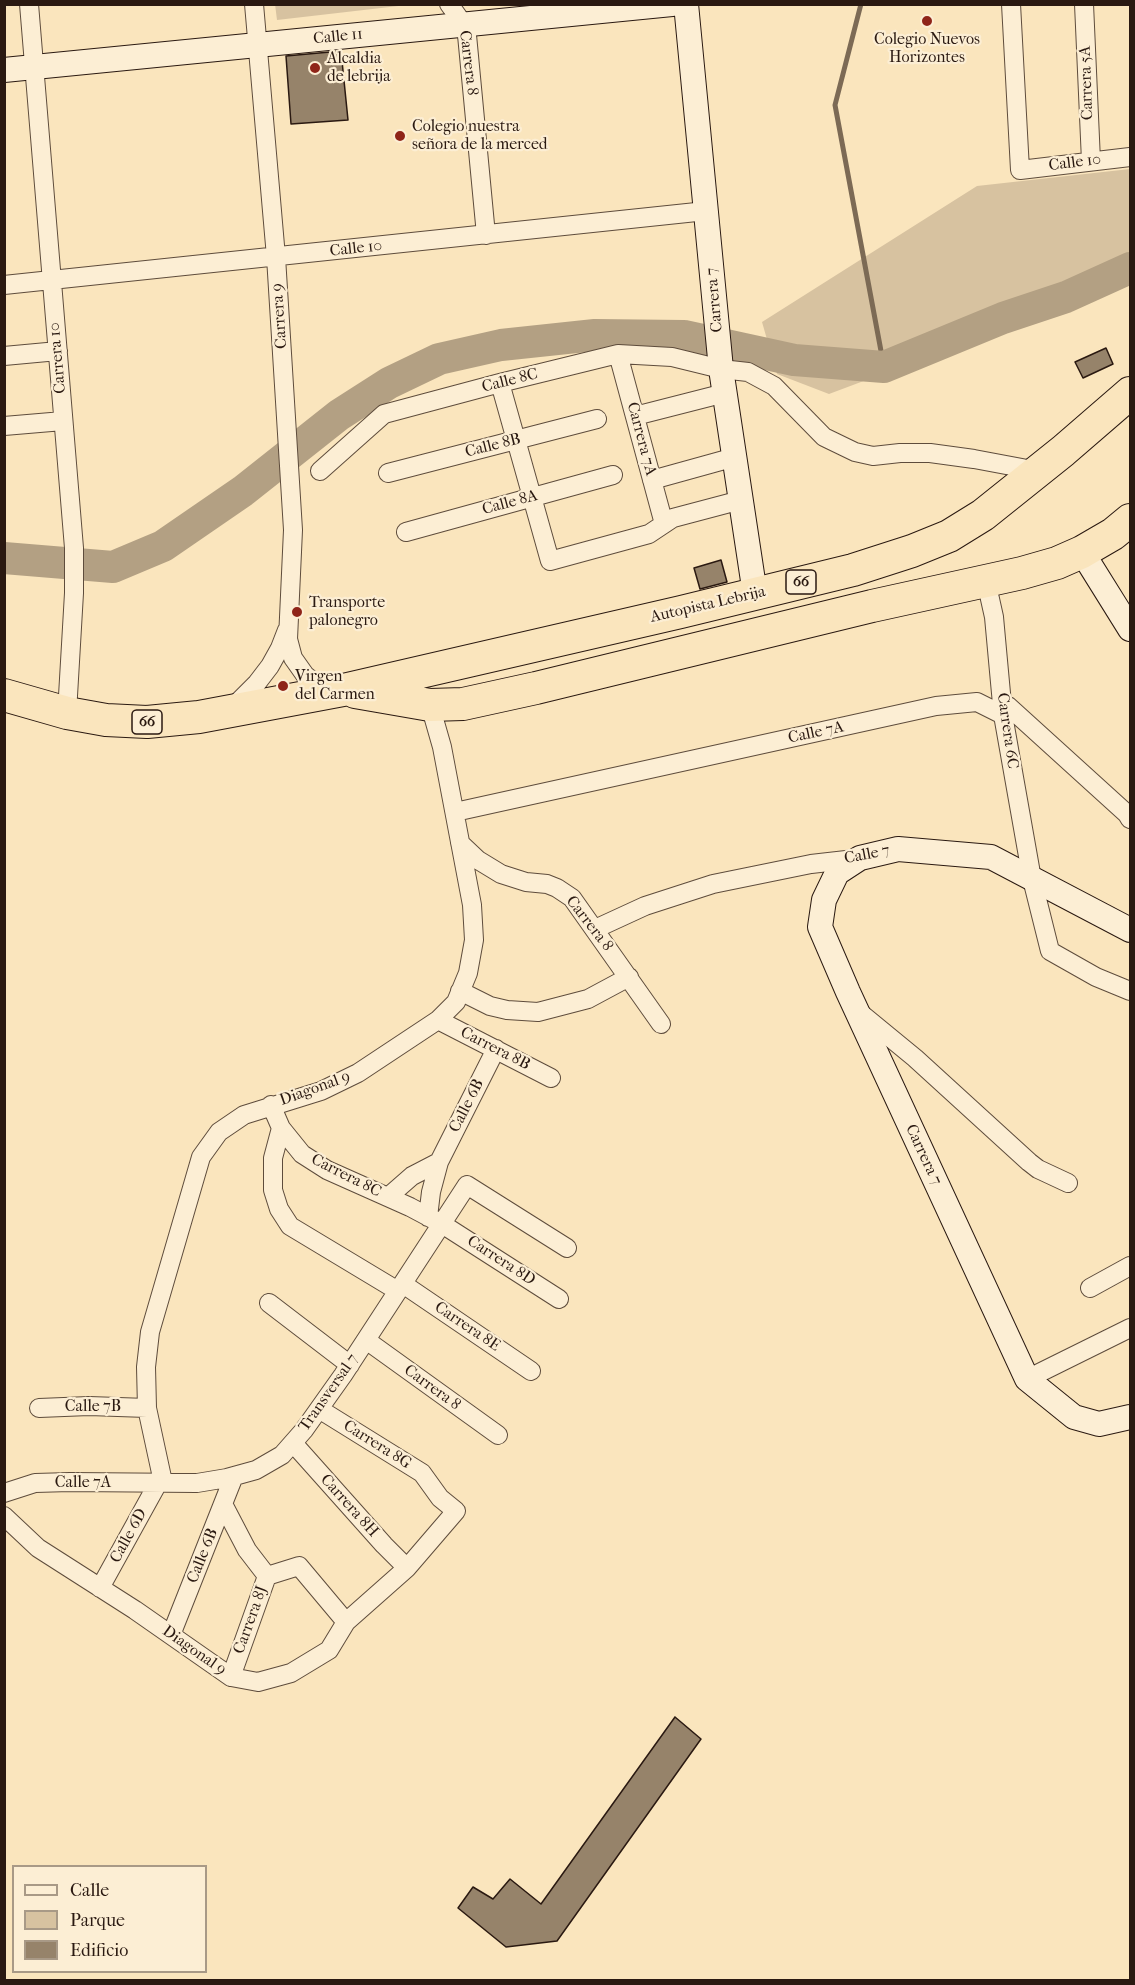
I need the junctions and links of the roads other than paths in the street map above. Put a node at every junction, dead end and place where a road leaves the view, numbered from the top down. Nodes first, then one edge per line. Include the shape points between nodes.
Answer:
1 (29, 4) edge
2 (254, 4) edge
3 (449, 4) edge
4 (672, 4) edge
5 (686, 4) edge
6 (1011, 4) edge
7 (1084, 4) edge
8 (464, 25) junction
9 (258, 45) junction
10 (34, 67) junction
11 (4, 70) edge
12 (1131, 157) edge
13 (1091, 161) junction
14 (706, 211) junction
15 (486, 235) junction
16 (276, 257) junction
17 (52, 280) junction
18 (4, 285) edge
19 (58, 351) junction
20 (618, 354) junction
21 (4, 356) edge
22 (721, 363) junction
23 (501, 383) junction
24 (725, 393) junction
25 (1131, 393) edge
26 (635, 416) junction
27 (597, 419) dead end
28 (63, 421) junction
29 (1131, 422) edge
30 (4, 426) edge
31 (516, 441) junction
32 (1063, 451) junction
33 (735, 457) junction
34 (320, 471) dead end
35 (1038, 471) junction
36 (388, 473) dead end
37 (613, 476) dead end
38 (652, 480) junction
39 (532, 497) junction
40 (741, 500) junction
41 (1131, 520) edge
42 (664, 524) junction
43 (406, 532) dead end
44 (1082, 552) junction
45 (987, 581) junction
46 (756, 594) junction
47 (288, 628) junction
48 (1131, 629) edge
49 (336, 691) junction
50 (4, 695) edge
51 (430, 705) junction
52 (67, 712) junction
53 (227, 712) junction
54 (1003, 715) junction
55 (455, 812) junction
56 (1131, 819) edge
57 (460, 843) junction
58 (860, 858) junction
59 (1032, 879) junction
60 (595, 929) junction
61 (1131, 930) edge
62 (629, 977) junction
63 (460, 991) junction
64 (1131, 991) edge
65 (856, 1010) junction
66 (438, 1020) junction
67 (662, 1024) dead end
68 (496, 1049) junction
69 (551, 1078) dead end
70 (272, 1105) junction
71 (280, 1128) junction
72 (439, 1162) junction
73 (1068, 1183) dead end
74 (388, 1197) junction
75 (435, 1220) junction
76 (567, 1248) dead end
77 (1131, 1266) edge
78 (400, 1287) junction
79 (1090, 1288) dead end
80 (559, 1299) dead end
81 (269, 1303) dead end
82 (1131, 1328) edge
83 (366, 1340) junction
84 (350, 1365) junction
85 (531, 1371) dead end
86 (1027, 1379) junction
87 (39, 1408) dead end
88 (147, 1408) junction
89 (319, 1409) junction
90 (1131, 1417) edge
91 (498, 1435) dead end
92 (293, 1443) junction
93 (234, 1476) junction
94 (160, 1482) junction
95 (4, 1493) edge
96 (224, 1503) junction
97 (456, 1511) joint
98 (4, 1516) edge
99 (407, 1568) junction
100 (267, 1576) junction
101 (100, 1588) junction
102 (346, 1622) junction
103 (171, 1635) junction
104 (231, 1677) junction

1 - 10 street, Carrera 10
2 - 9 street, Carrera 9
3 - 8 street, Carrera 8
4 - 8 street, Calle 11
5 - 14 street, Carrera 7
6 - 13 street, Calle 10 via 1020,170
7 - 13 street, Carrera 5A
8 - 9 street, Calle 11
8 - 15 street, Carrera 8
9 - 10 street, Calle 11
9 - 16 street, Carrera 9
10 - 11 street, Calle 11
10 - 17 street, Carrera 10
12 - 13 street, Calle 10
14 - 15 street, Calle 10
14 - 22 street, Carrera 7
15 - 16 street, Calle 10
16 - 17 street, Calle 10
16 - 47 street, Carrera 9 via 293,530
17 - 18 street, Calle 10
17 - 19 street, Carrera 10
19 - 21 street
19 - 28 street, Carrera 10
20 - 22 street, Calle 8C
20 - 23 street, Calle 8C
20 - 26 street, Carrera 7A
22 - 24 street, Carrera 7
22 - 35 street, Calle 8C via 774,386 824,437 855,452 873,456 930,453
23 - 31 street
23 - 34 street, Calle 8C via 384,414
24 - 26 street
24 - 33 street, Carrera 7
25 - 32 highway, Autopista Lebrija / 66
26 - 38 street, Carrera 7A
27 - 31 street, Calle 8B
28 - 30 street
28 - 52 street, Carrera 10 via 74,548
29 - 32 highway via 1110,427
31 - 36 street, Calle 8B
31 - 39 street
32 - 35 highway, Autopista Lebrija / 66
33 - 38 street
33 - 40 street, Carrera 7
35 - 46 highway, Autopista Lebrija / 66 via 983,515 949,536 853,570
37 - 39 street, Calle 8A
38 - 42 street, Carrera 7A
39 - 42 street via 550,561 649,534
39 - 43 street, Calle 8A
40 - 42 street via 673,518
40 - 46 street, Carrera 7
41 - 44 highway, Autopista Lebrija / 66
44 - 45 highway, Autopista Lebrija / 66 via 1057,563
44 - 48 street
45 - 51 highway, Autopista Lebrija / 66 via 463,704
45 - 54 street, Carrera 6C
46 - 49 highway, Autopista Lebrija / 66
47 - 49 street, Carrera 9 via 290,649 298,668 312,682
47 - 53 street, Carrera 9 via 270,666
49 - 51 highway, Autopista Lebrija / 66
49 - 53 highway, Autopista Lebrija / 66
50 - 52 highway, Autopista Lebrija / 66
51 - 55 street, Diagonal 9
52 - 53 highway, Autopista Lebrija / 66 via 106,720 147,722
54 - 55 street, Calle 7A via 977,702 936,706
54 - 56 street, Calle 7A via 1008,706
54 - 59 street, Carrera 6C
55 - 57 street, Diagonal 9
57 - 60 street, Carrera 8 via 478,861 501,874 565,892
57 - 63 street, Diagonal 9 via 472,905 474,940
58 - 59 street, Calle 7 via 898,849 991,857
58 - 60 street, Calle 7 via 712,884 645,906
58 - 65 street, Carrera 7 via 837,873 824,900 820,927
59 - 61 street, Calle 7
59 - 64 street, Carrera 6C via 1050,951
60 - 62 street, Carrera 8
62 - 63 street via 588,999 538,1012 490,1006
62 - 67 street, Carrera 8
63 - 66 street, Diagonal 9 via 456,1002
65 - 73 street via 1029,1162
65 - 86 street, Carrera 7
66 - 68 street, Carrera 8B
66 - 70 street, Diagonal 9 via 358,1073 321,1091
68 - 69 street, Carrera 8B
68 - 72 street, Calle 6B
70 - 71 street, Carrera 8C
70 - 88 street, Diagonal 9 via 244,1115 219,1132 201,1158 150,1332
71 - 74 street, Carrera 8C via 302,1154 327,1170
71 - 78 street via 273,1158 273,1190 290,1226
72 - 74 street via 412,1176
72 - 75 street, Calle 6B via 431,1192
74 - 75 street, Carrera 8C
75 - 76 street, Transversal 7 via 467,1185
75 - 78 street, Transversal 7
75 - 80 street, Carrera 8D
77 - 79 street
78 - 83 street, Transversal 7
78 - 85 street, Carrera 8E
81 - 84 street
82 - 86 street
83 - 84 street, Transversal 7
83 - 91 street, Carrera 8
84 - 89 street, Transversal 7
86 - 90 street, Carrera 7 via 1074,1417 1099,1424
87 - 88 street, Calle 7B
88 - 94 street, Diagonal 9
89 - 92 street, Transversal 7
89 - 97 street, Carrera 8G via 422,1473 440,1498
92 - 93 street, Transversal 7 via 282,1455 256,1470
92 - 99 street, Carrera 8H
93 - 94 street, Transversal 7 via 197,1483
93 - 96 street, Calle 6B
94 - 95 street, Calle 7A via 35,1483
94 - 101 street, Calle 6D
96 - 100 street, Carrera 8J via 247,1550
96 - 103 street, Calle 6B
97 - 99 street, Diagonal 9
98 - 101 street, Diagonal 9 via 38,1548
99 - 102 street, Diagonal 9
100 - 102 street via 299,1566
100 - 104 street, Carrera 8J
101 - 103 street, Diagonal 9
102 - 104 street, Diagonal 9 via 329,1650 291,1673 258,1682
103 - 104 street, Diagonal 9

